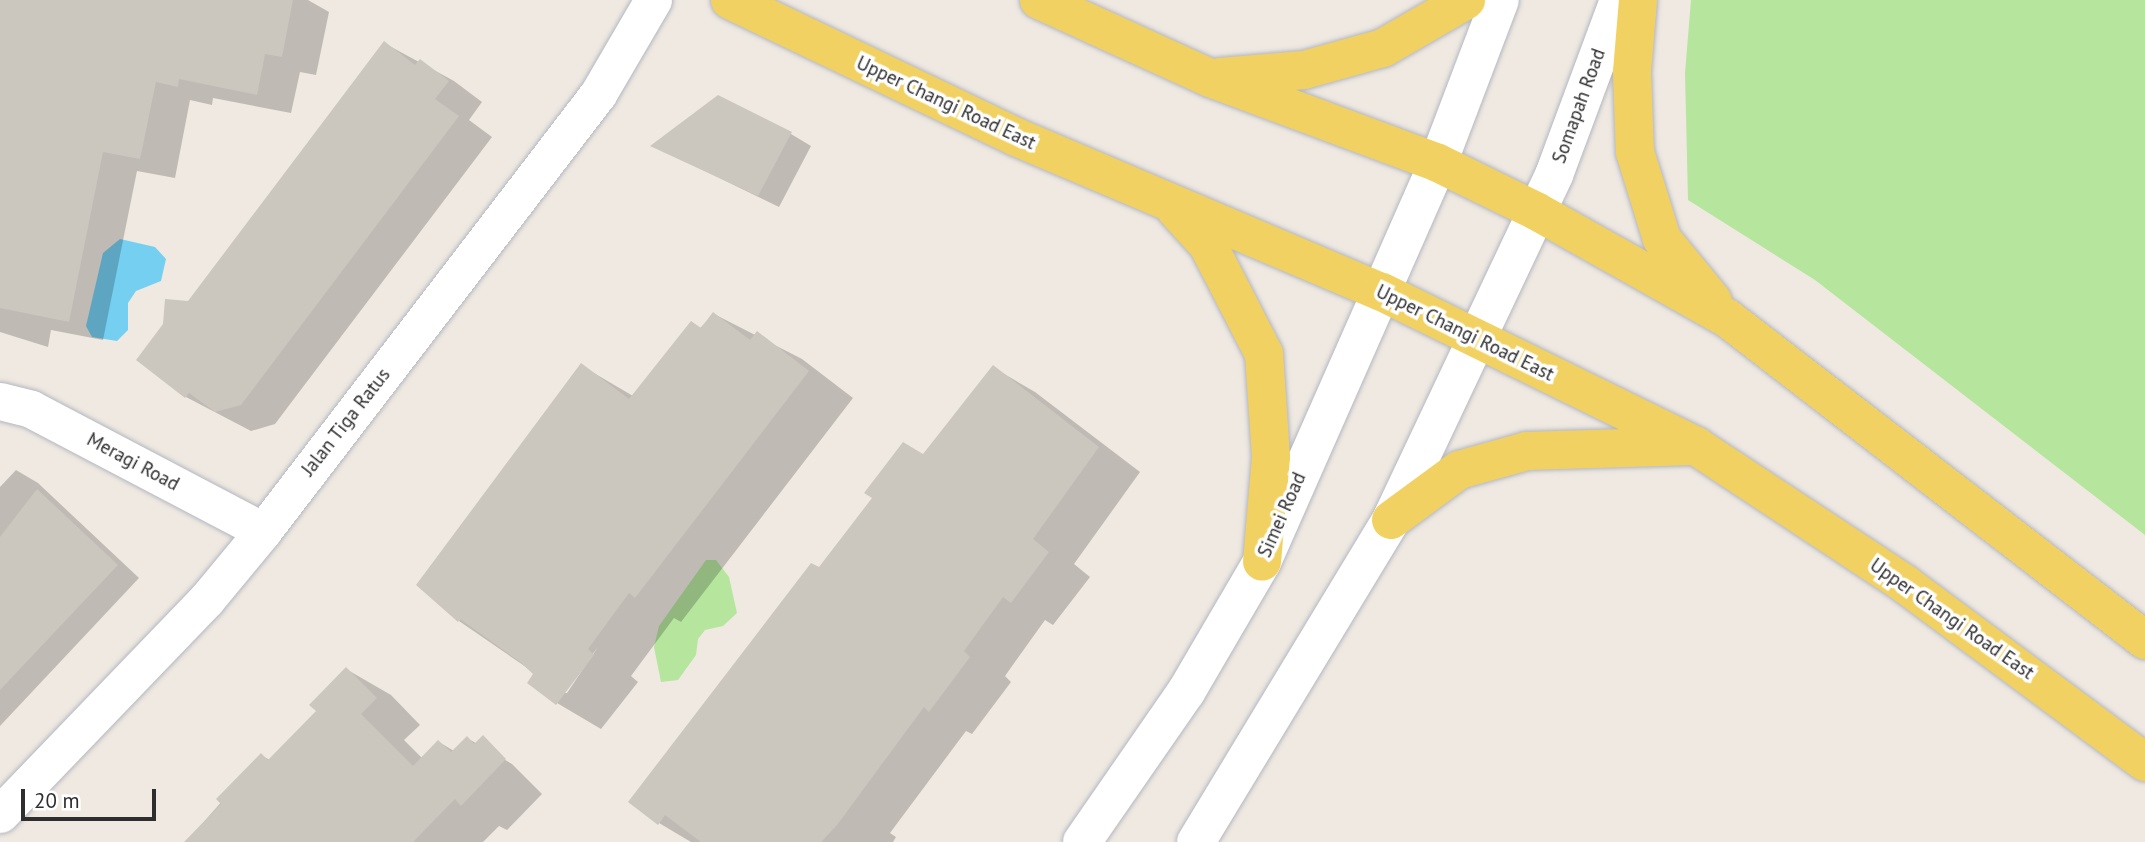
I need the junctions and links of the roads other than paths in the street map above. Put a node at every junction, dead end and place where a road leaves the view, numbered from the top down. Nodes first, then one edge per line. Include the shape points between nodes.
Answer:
1 (653, 0) edge
2 (730, 0) edge
3 (1039, 0) edge
4 (1466, 0) edge
5 (1500, 0) edge
6 (1619, 0) edge
7 (1638, 0) edge
8 (1210, 78) junction
9 (1437, 163) junction
10 (1169, 202) junction
11 (1536, 211) junction
12 (1381, 292) junction
13 (1727, 318) junction
14 (1479, 337) junction
15 (0, 401) edge
16 (1696, 446) junction
17 (1391, 520) junction
18 (262, 531) junction
19 (1262, 562) junction
20 (2145, 640) edge
21 (2145, 762) edge
22 (0, 814) edge
23 (1082, 842) edge
24 (1196, 842) edge

1 - 18 street, Jalan Tiga Ratus via 598,94
2 - 10 main road, Upper Changi Road East via 1016,137
3 - 8 main road
4 - 8 main road via 1383,48 1304,69
5 - 9 main road
6 - 11 main road, Somapah Road
7 - 13 main road via 1632,72 1635,152 1662,239
8 - 9 main road
9 - 11 main road
9 - 12 main road, Simei Road
10 - 12 main road, Upper Changi Road East
10 - 19 main road via 1208,246 1264,354 1271,457
11 - 13 main road
11 - 14 main road
12 - 14 main road, Upper Changi Road East
12 - 19 main road, Simei Road
13 - 20 main road
14 - 16 main road, Upper Changi Road East
14 - 17 main road
15 - 18 street, Meragi Road via 31,409
16 - 17 main road via 1527,451 1459,470
16 - 21 main road, Upper Changi Road East via 1905,584
17 - 24 main road
18 - 22 street, Jalan Tiga Ratus via 206,600
19 - 23 main road, Simei Road via 1186,692

